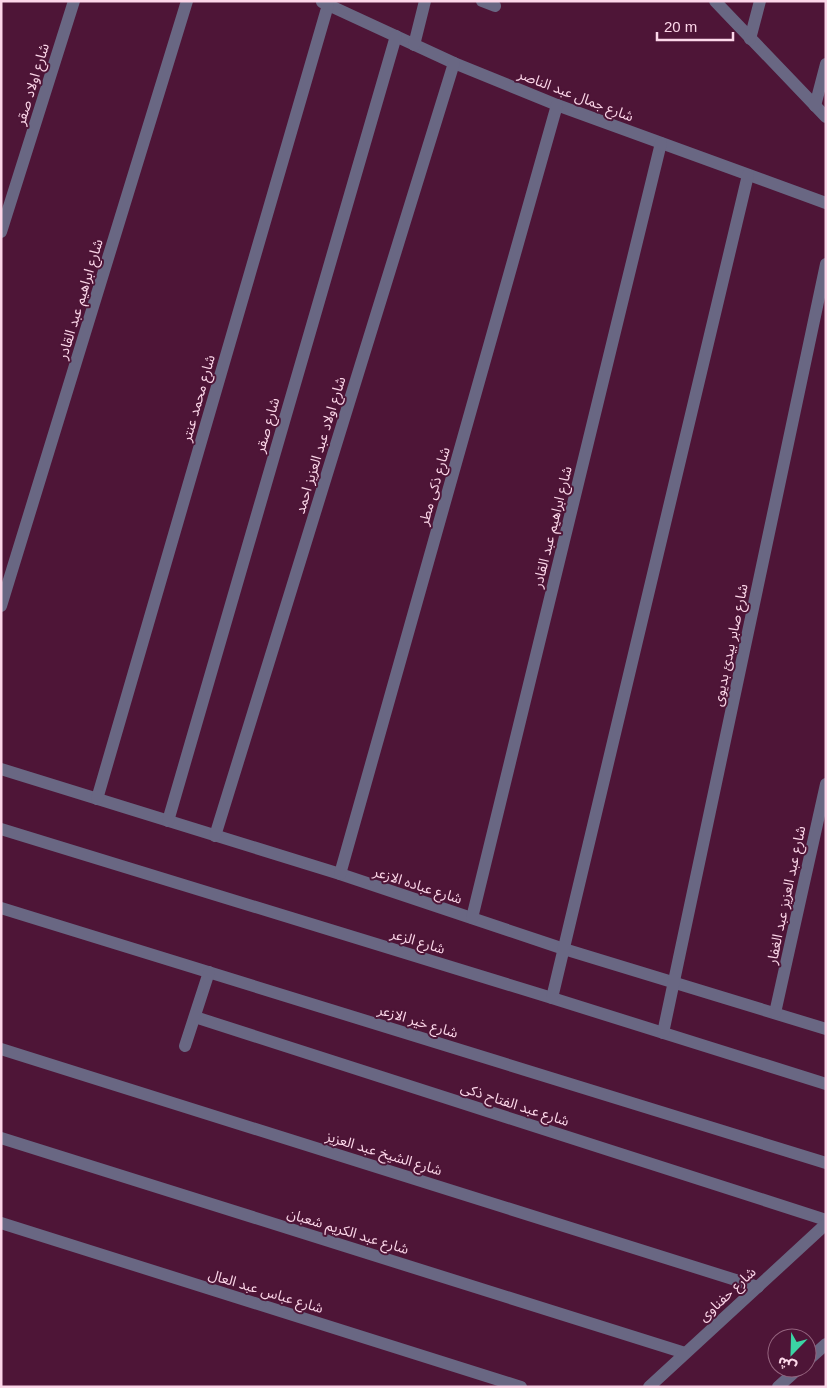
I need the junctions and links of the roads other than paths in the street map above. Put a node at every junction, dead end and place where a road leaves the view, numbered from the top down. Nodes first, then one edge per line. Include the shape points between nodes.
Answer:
1 (74, 1) edge
2 (187, 1) edge
3 (425, 1) edge
4 (482, 1) edge
5 (715, 1) edge
6 (760, 1) edge
7 (324, 3) edge
8 (495, 6) dead end
9 (396, 36) junction
10 (750, 39) junction
11 (414, 45) junction
12 (454, 63) junction
13 (826, 64) edge
14 (557, 105) junction
15 (815, 106) junction
16 (826, 117) edge
17 (661, 143) junction
18 (748, 176) junction
19 (826, 203) edge
20 (1, 232) edge
21 (826, 264) edge
22 (1, 606) edge
23 (1, 769) edge
24 (826, 784) edge
25 (98, 799) junction
26 (168, 821) junction
27 (1, 828) edge
28 (215, 836) junction
29 (340, 874) junction
30 (1, 908) edge
31 (472, 918) junction
32 (564, 949) junction
33 (209, 972) junction
34 (674, 983) junction
35 (552, 998) junction
36 (775, 1013) junction
37 (195, 1017) junction
38 (826, 1029) edge
39 (664, 1033) junction
40 (186, 1046) dead end
41 (1, 1049) edge
42 (826, 1084) edge
43 (1, 1138) edge
44 (826, 1163) edge
45 (826, 1220) edge
46 (1, 1223) edge
47 (826, 1224) edge
48 (758, 1287) junction
49 (685, 1353) junction
50 (788, 1378) edge
51 (521, 1387) edge
52 (649, 1387) edge
53 (778, 1387) edge

1 - 20 street, شارع اولاد صقر
2 - 22 street, شارع ابراهيم عبد القادر
3 - 11 street
4 - 8 street
5 - 10 street
6 - 10 street
7 - 9 street, شارع جمال عبد الناصر
7 - 25 street, شارع محمد عنتر
9 - 11 street, شارع جمال عبد الناصر
9 - 26 street, شارع صقر
10 - 15 street
11 - 12 street, شارع جمال عبد الناصر
12 - 14 street, شارع جمال عبد الناصر
12 - 28 street, شارع اولاد عبد العزيز احمد
13 - 15 street
14 - 17 street, شارع جمال عبد الناصر
14 - 29 street, شارع ذكى مطر
15 - 16 street
17 - 18 street, شارع جمال عبد الناصر
17 - 31 street, شارع ابراهيم عبد القادر
18 - 19 street, شارع جمال عبد الناصر
18 - 32 street
21 - 34 street, شارع صابر بيدئ بديوى
23 - 25 street, شارع عباده الازعر
24 - 36 street, شارع عبد العزيز عبد الغفار
25 - 26 street, شارع عباده الازعر
26 - 28 street, شارع عباده الازعر
27 - 35 street, شارع الزعر
28 - 29 street, شارع عباده الازعر
29 - 31 street, شارع عباده الازعر
30 - 33 street, شارع خير الازعر
31 - 32 street, شارع عباده الازعر
32 - 34 street, شارع عباده الازعر
32 - 35 street
33 - 37 street
33 - 44 street, شارع خير الازعر
34 - 36 street, شارع عباده الازعر
34 - 39 street, شارع صابر بيدئ بديوى
35 - 39 street, شارع الزعر
36 - 38 street, شارع عباده الازعر
37 - 40 street
37 - 45 street, شارع عبد الفتاح ذكى
39 - 42 street, شارع الزعر
41 - 48 street, شارع الشيخ عبد العزيز
43 - 49 street, شارع عبد الكريم شعبان
46 - 51 street, شارع عباس عبد العال
47 - 48 street, شارع حفناوى
48 - 49 street, شارع حفناوى
49 - 52 street, شارع حفناوى
50 - 53 street

